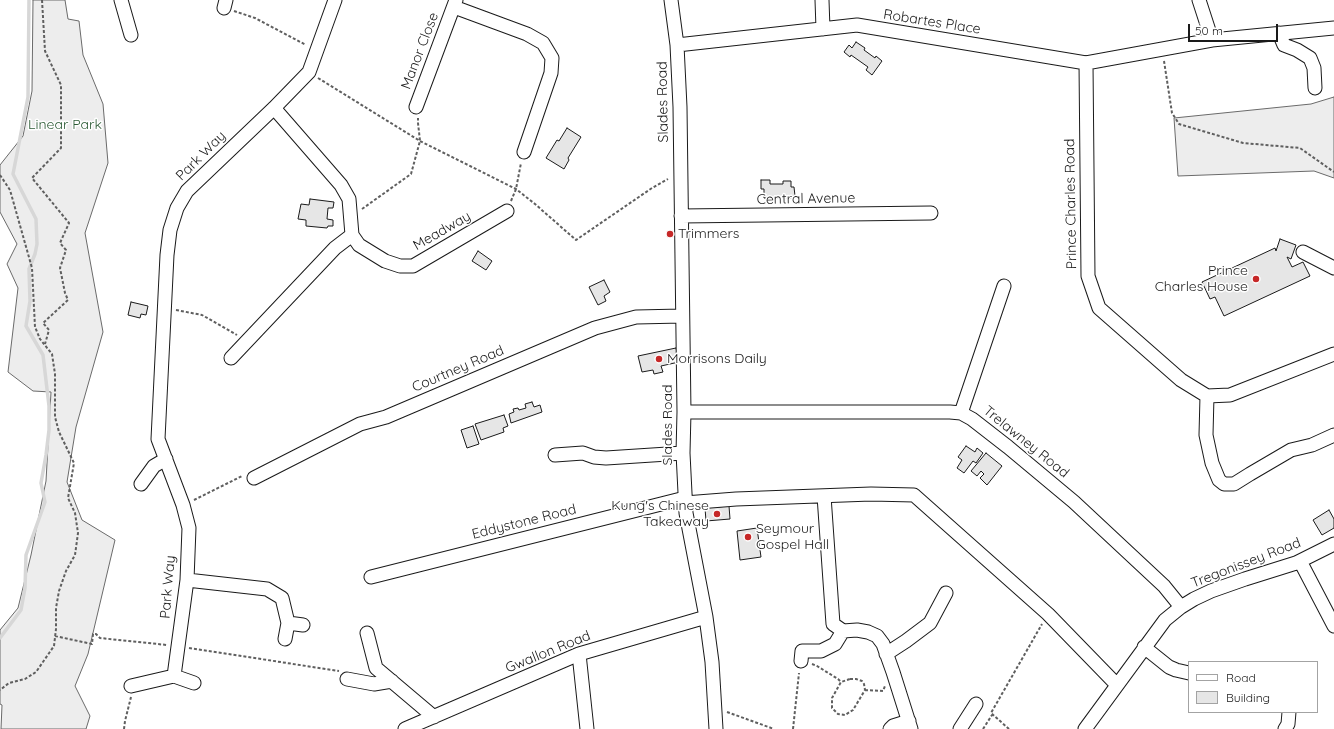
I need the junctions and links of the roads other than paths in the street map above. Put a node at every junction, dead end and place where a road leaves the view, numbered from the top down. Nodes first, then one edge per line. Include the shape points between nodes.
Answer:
1 (121, 0) edge
2 (335, 0) edge
3 (671, 0) edge
4 (822, 0) edge
5 (1199, 0) edge
6 (455, 3) edge
7 (1334, 28) edge
8 (824, 29) junction
9 (1280, 33) junction
10 (132, 34) dead end
11 (1212, 40) junction
12 (677, 45) junction
13 (1086, 63) junction
14 (1315, 88) dead end
15 (416, 107) road end
16 (274, 108) junction
17 (524, 152) road end
18 (507, 212) road end
19 (931, 213) dead end
20 (681, 216) junction
21 (352, 235) junction
22 (1303, 252) dead end
23 (1333, 265) edge
24 (1004, 286) dead end
25 (682, 316) junction
26 (1334, 354) edge
27 (231, 358) dead end
28 (1207, 396) junction
29 (684, 412) junction
30 (961, 413) junction
31 (1334, 435) edge
32 (683, 453) junction
33 (555, 455) dead end
34 (166, 460) junction
35 (254, 478) road end
36 (141, 484) dead end
37 (824, 496) junction
38 (685, 500) junction
39 (1334, 544) edge
40 (1300, 561) junction
41 (371, 577) dead end
42 (187, 580) junction
43 (946, 593) dead end
44 (1181, 608) junction
45 (706, 617) junction
46 (288, 623) junction
47 (303, 625) dead end
48 (1334, 626) edge
49 (843, 631) junction
50 (367, 633) dead end
51 (284, 639) dead end
52 (1144, 647) junction
53 (579, 654) junction
54 (886, 654) junction
55 (801, 661) road end
56 (1188, 673) edge
57 (174, 676) junction
58 (347, 679) road end
59 (392, 681) junction
60 (194, 683) dead end
61 (1117, 685) junction
62 (131, 686) road end
63 (976, 704) dead end
64 (1289, 713) edge
65 (434, 717) junction
66 (910, 725) edge
67 (406, 729) edge
68 (587, 729) edge
69 (716, 729) edge
70 (890, 729) edge
71 (960, 729) edge
72 (1085, 729) edge
73 (1285, 729) edge

1 - 10 street
2 - 16 street, Park Way via 309,72
3 - 12 street, Slades Road
4 - 8 street
5 - 11 street
6 - 15 street, Manor Close
6 - 17 street, Manor Close via 543,43 552,58 551,73
7 - 9 street, Robartes Place
8 - 12 street, Robartes Place
8 - 13 street, Robartes Place via 857,25
9 - 11 street, Robartes Place
9 - 14 street via 1284,45 1310,58 1314,68
11 - 13 street, Robartes Place
12 - 20 street, Slades Road
13 - 28 street, Prince Charles Road via 1088,276 1099,308 1181,380
16 - 21 street via 341,185 349,199
16 - 34 street, Park Way via 187,191 177,208 170,230 158,439
18 - 21 street, Meadway via 413,266 400,266 385,261 359,245
19 - 20 street, Central Avenue
20 - 25 street, Slades Road
21 - 27 street via 335,248
22 - 23 street
24 - 30 street
25 - 29 street, Slades Road
25 - 35 street, Courtney Road via 636,317 595,328 386,417 360,424
26 - 28 street via 1230,395
28 - 31 street via 1206,435 1212,463 1219,480 1224,484 1234,484 1291,450 1312,445
29 - 30 street, Trelawney Road
29 - 32 street, Slades Road
30 - 44 street, Trelawney Road via 1008,447 1074,502 1164,586
32 - 33 street via 606,458 583,453
32 - 38 street, Slades Road
34 - 36 street via 154,466
34 - 42 street, Park Way via 183,505 188,528
37 - 38 street, Eddystone Road
37 - 49 street via 833,624
37 - 61 street, Eddystone Road via 914,495 1048,614
38 - 41 street, Eddystone Road
38 - 45 street, Slades Road
39 - 40 street, Tregonissey Road
40 - 44 street, Tregonissey Road via 1211,592
40 - 48 street
42 - 46 street via 267,589 282,598
42 - 57 street, Park Way
43 - 54 street via 930,623
44 - 52 street, Tregonissey Road via 1165,620
45 - 53 street, Gwallon Road
45 - 69 street, Slades Road
46 - 47 street
46 - 51 street
49 - 54 street via 857,630 877,636
49 - 55 street via 835,644 821,651 802,651
50 - 59 street via 376,668
52 - 56 street via 1169,667
52 - 61 street, Tregonissey Road
53 - 65 street, Gwallon Road
53 - 68 street
54 - 66 street
57 - 60 street
57 - 62 street
58 - 59 street via 374,684
59 - 65 street
61 - 72 street, Tregonissey Road
63 - 71 street
64 - 73 street
65 - 67 street, Gwallon Road
66 - 70 street via 893,726

